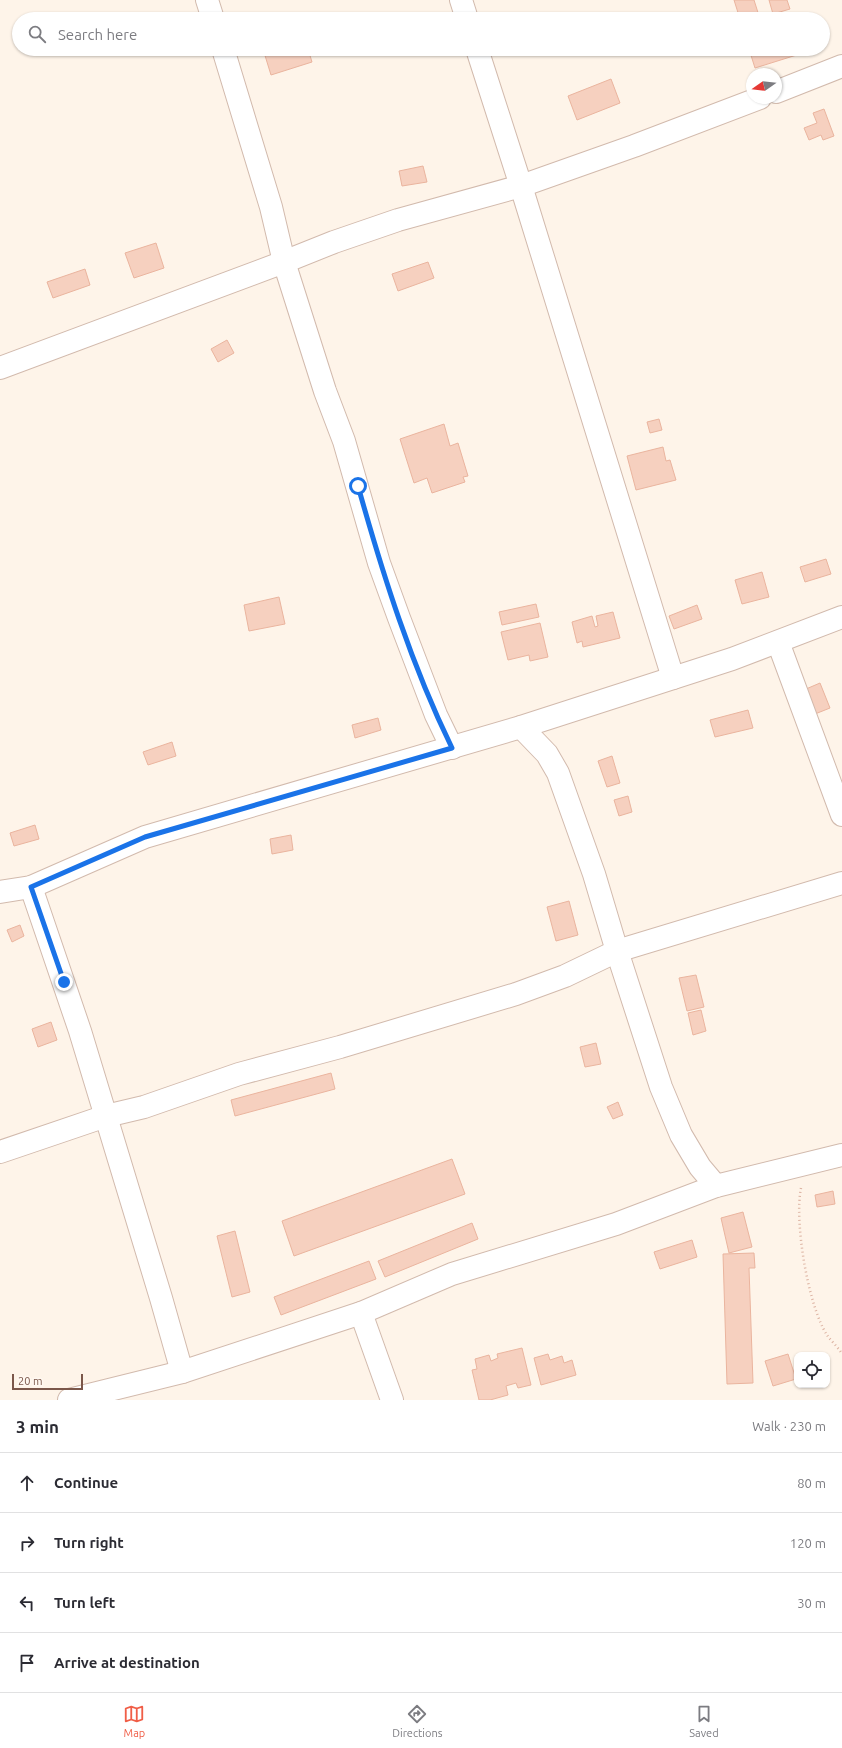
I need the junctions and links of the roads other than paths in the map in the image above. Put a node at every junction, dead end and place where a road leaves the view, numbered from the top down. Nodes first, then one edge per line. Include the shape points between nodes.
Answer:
1 (207, 0) edge
2 (461, 0) edge
3 (211, 12) edge
4 (465, 12) edge
5 (225, 56) edge
6 (479, 56) edge
7 (842, 66) edge
8 (782, 90) edge
9 (746, 103) edge
10 (521, 186) junction
11 (284, 262) junction
12 (0, 368) edge
13 (842, 617) edge
14 (778, 642) junction
15 (673, 678) junction
16 (522, 727) junction
17 (452, 748) junction
18 (842, 815) edge
19 (842, 883) edge
20 (3, 886) edge
21 (31, 887) junction
22 (617, 951) junction
23 (106, 1116) junction
24 (0, 1152) edge
25 (842, 1155) edge
26 (716, 1186) junction
27 (361, 1313) junction
28 (182, 1372) junction
29 (69, 1400) edge
30 (392, 1400) edge

1 - 3 street
2 - 4 street
5 - 11 street via 271,207
6 - 10 street
7 - 8 street
9 - 10 street
10 - 11 street via 398,220
10 - 15 street
11 - 12 street
11 - 17 street via 325,391 344,441 379,563 436,715
13 - 14 street
14 - 15 street
14 - 18 street
15 - 16 street
16 - 17 street
16 - 22 street via 547,754 558,773 594,874
17 - 21 street via 145,837
19 - 22 street
20 - 21 street
21 - 23 street via 78,1024
22 - 23 street via 565,976 516,994 340,1047 238,1074 144,1107
22 - 26 street via 661,1088 681,1135 700,1167
23 - 24 street
23 - 28 street
25 - 26 street
26 - 27 street via 616,1224 452,1274
27 - 28 street
27 - 30 street
28 - 29 street

